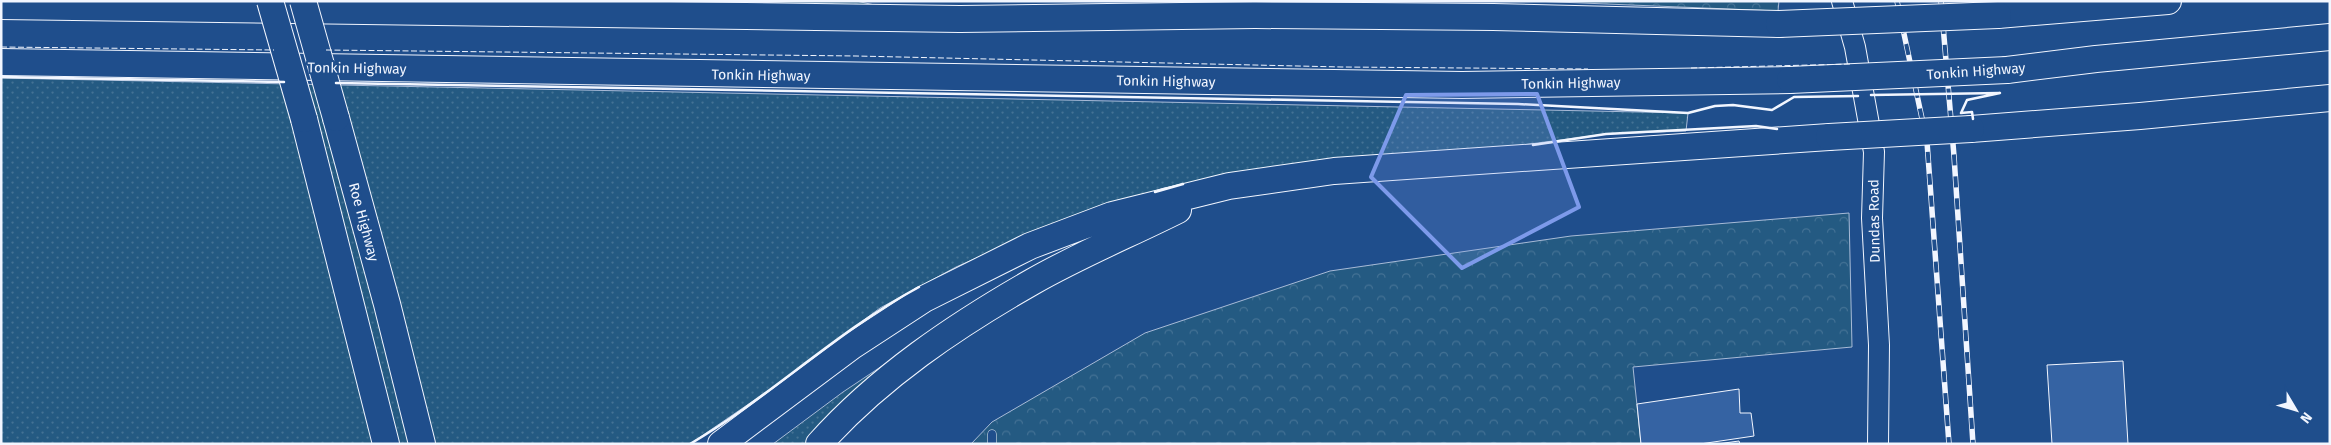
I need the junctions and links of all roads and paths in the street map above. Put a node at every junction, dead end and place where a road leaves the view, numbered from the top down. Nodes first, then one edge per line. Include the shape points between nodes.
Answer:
1 (270, 1) edge
2 (303, 1) edge
3 (1018, 1) edge
4 (1842, 1) edge
5 (2168, 1) edge
6 (1, 6) edge
7 (1255, 15) junction
8 (2330, 37) edge
9 (1, 62) edge
10 (2330, 90) edge
11 (2330, 98) edge
12 (2140, 116) junction
13 (1229, 186) junction
14 (992, 434) dead end
15 (386, 444) edge
16 (422, 444) edge
17 (721, 444) edge
18 (818, 444) edge
19 (992, 444) edge
20 (1878, 444) edge

1 - 15 highway, bridge via 304,119
2 - 16 highway, Roe Highway, bridge via 387,304
3 - 7 highway
4 - 20 main road, Dundas Road via 1856,47 1874,152 1872,218 1879,345
5 - 7 highway, bridge via 1998,15 1780,24
6 - 7 highway via 960,19
8 - 9 highway, Tonkin Highway, bridge via 2007,70 1790,80 1462,86
10 - 12 highway
11 - 12 highway
12 - 13 highway, bridge via 1334,171
13 - 17 highway via 1112,216 1030,246 962,278 852,346
13 - 18 highway via 1034,281 952,330 883,382
14 - 19 lane

